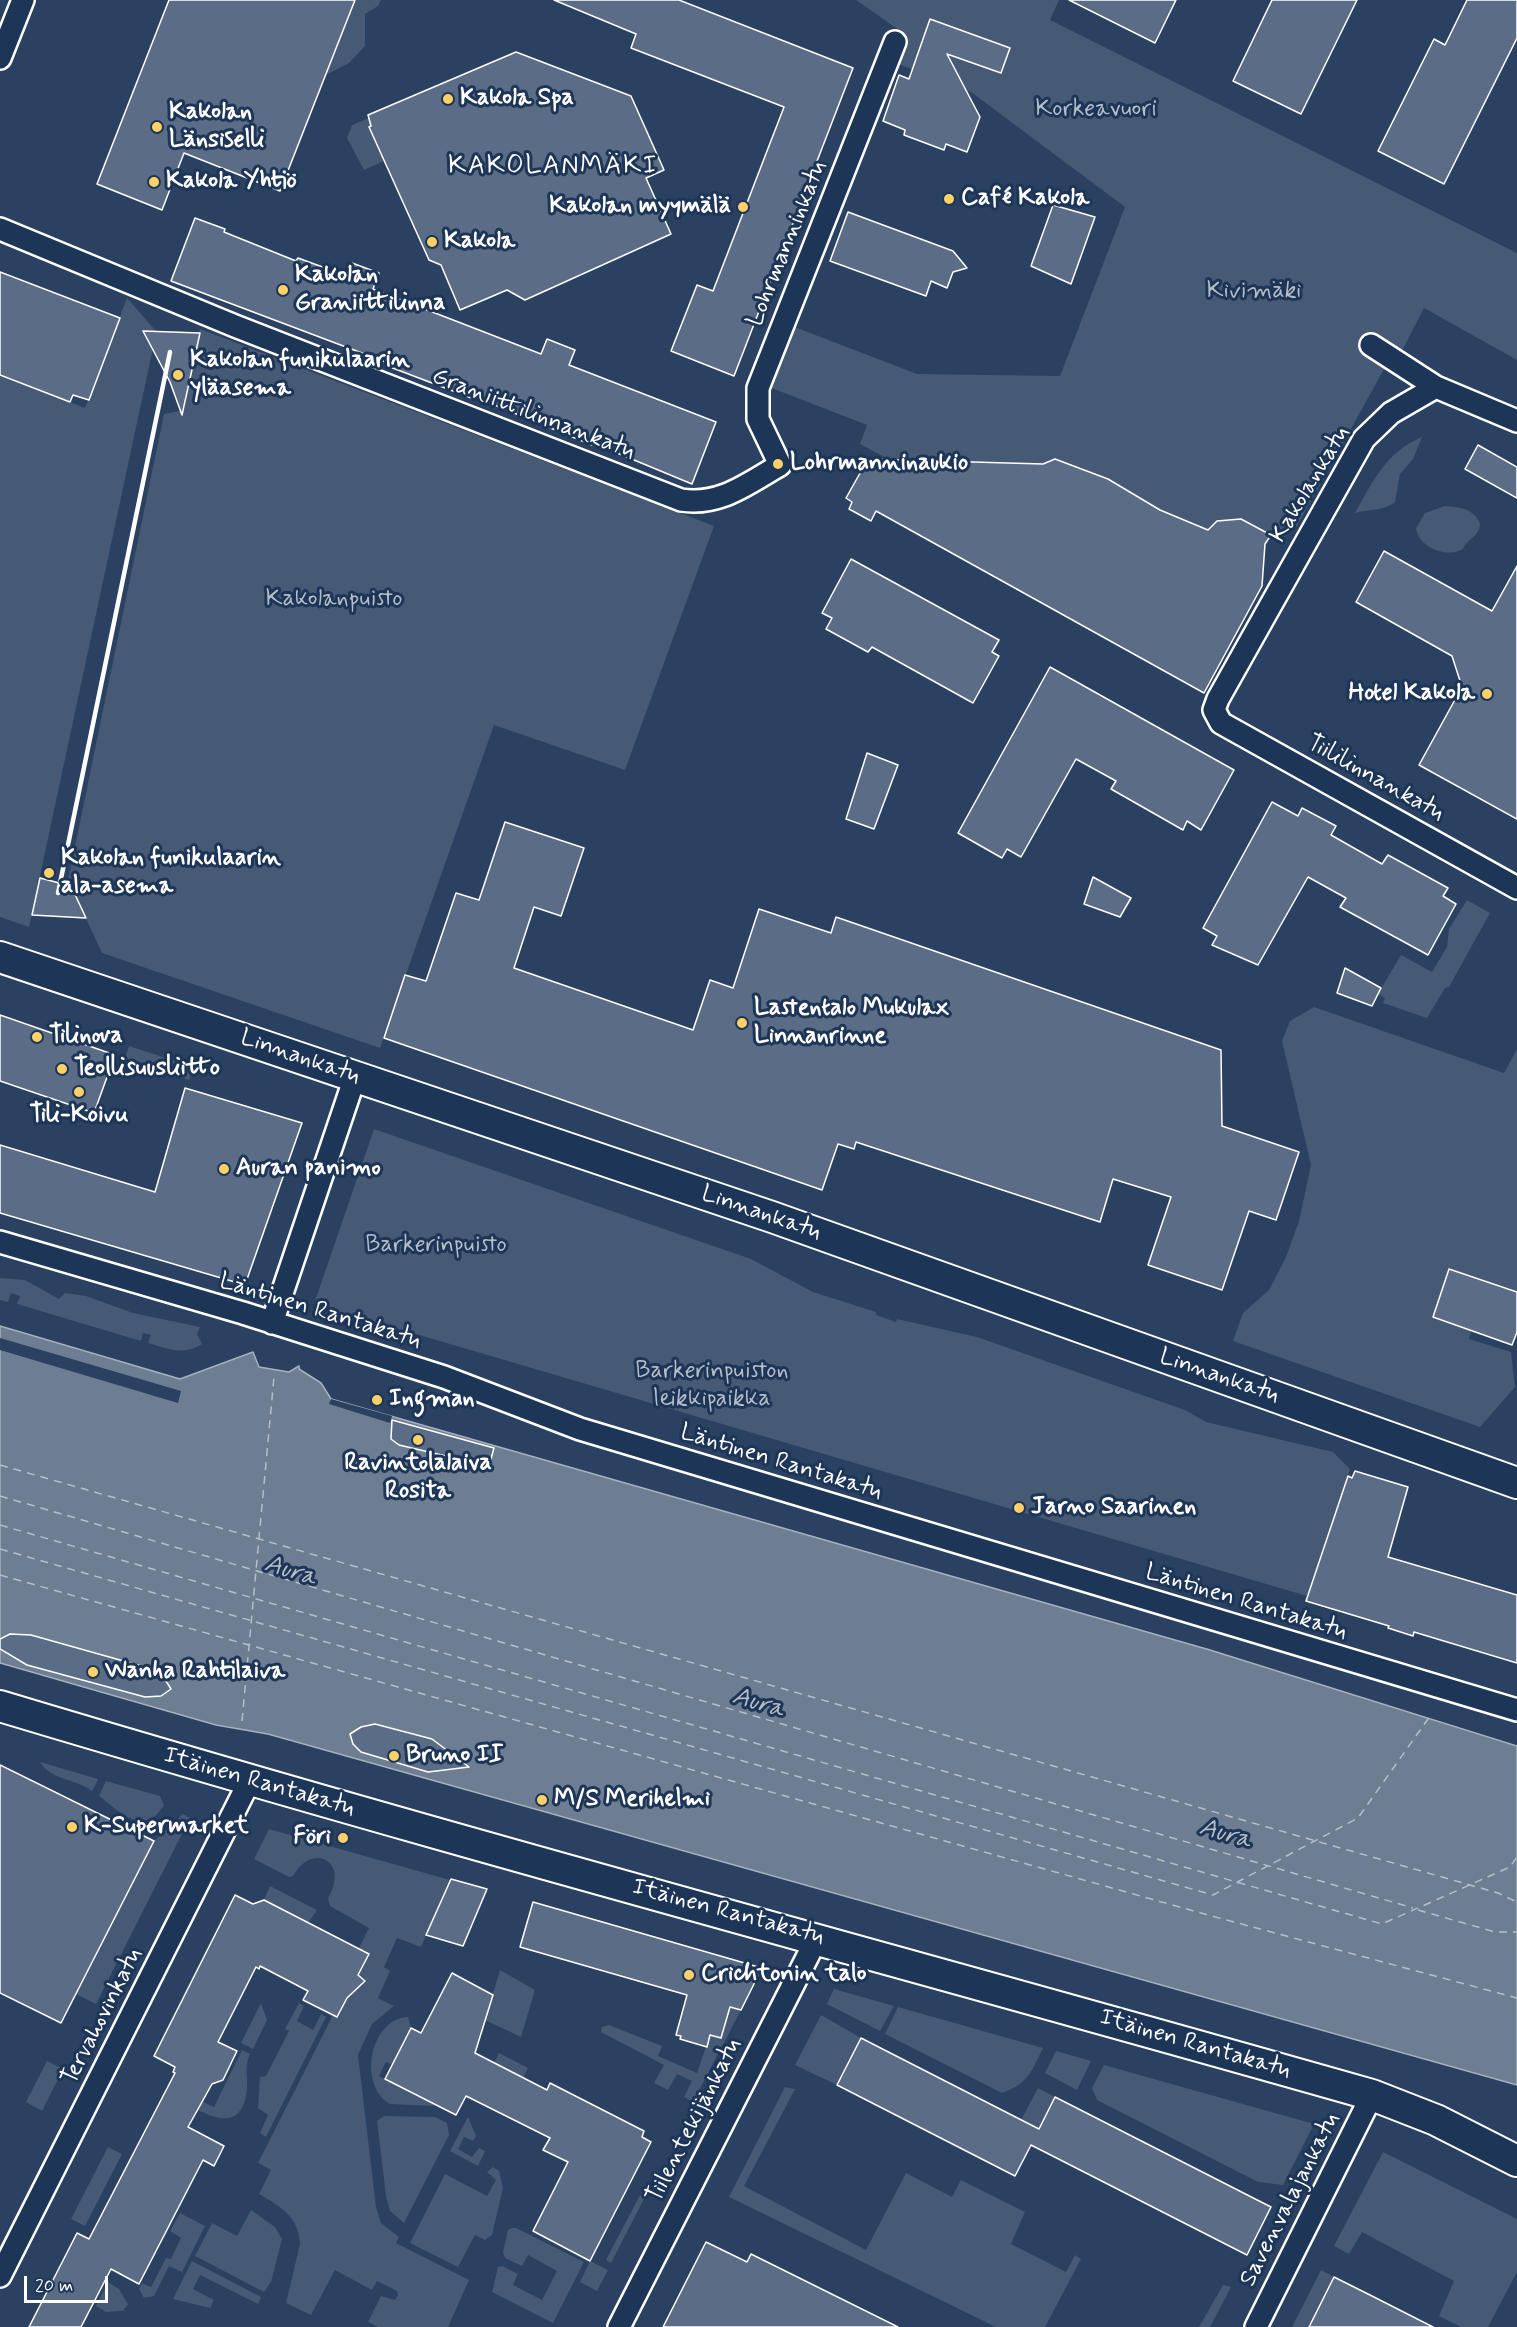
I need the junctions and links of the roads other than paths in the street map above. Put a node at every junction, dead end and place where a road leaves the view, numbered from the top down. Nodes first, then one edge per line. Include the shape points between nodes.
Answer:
1 (23, 0) edge
2 (895, 42) dead end
3 (0, 58) edge
4 (0, 229) edge
5 (1371, 345) dead end
6 (1436, 387) junction
7 (1517, 422) edge
8 (780, 465) joint
9 (1214, 710) joint
10 (1517, 888) edge
11 (0, 957) edge
12 (355, 1077) junction
13 (0, 1242) edge
14 (272, 1323) junction
15 (1517, 1483) edge
16 (0, 1706) edge
17 (1517, 1710) edge
18 (250, 1780) junction
19 (817, 1938) junction
20 (1372, 2095) junction
21 (1517, 2161) edge
22 (0, 2276) edge
23 (619, 2327) edge
24 (1256, 2327) edge

1 - 3 street
2 - 8 street, Lohrmanninkatu via 758,388 758,419
4 - 8 street, Graniittilinnankatu via 235,326 681,500 716,500
5 - 6 street
6 - 7 street
6 - 9 street, Kakolankatu via 1391,413 1364,439
9 - 10 street, Tiililinnankatu via 1221,723
11 - 12 street, Linnankatu
12 - 14 street
12 - 15 street, Linnankatu via 782,1221
13 - 14 street, Läntinen Rantakatu
14 - 17 street, Läntinen Rantakatu via 444,1377 580,1429
16 - 18 street, Itäinen Rantakatu
18 - 19 street, Itäinen Rantakatu
18 - 22 street, Tervahovinkatu
19 - 20 street, Itäinen Rantakatu
19 - 23 street, Tiilentekijänkatu
20 - 21 street, Itäinen Rantakatu via 1436,2120
20 - 24 street, Savenvalajankatu

